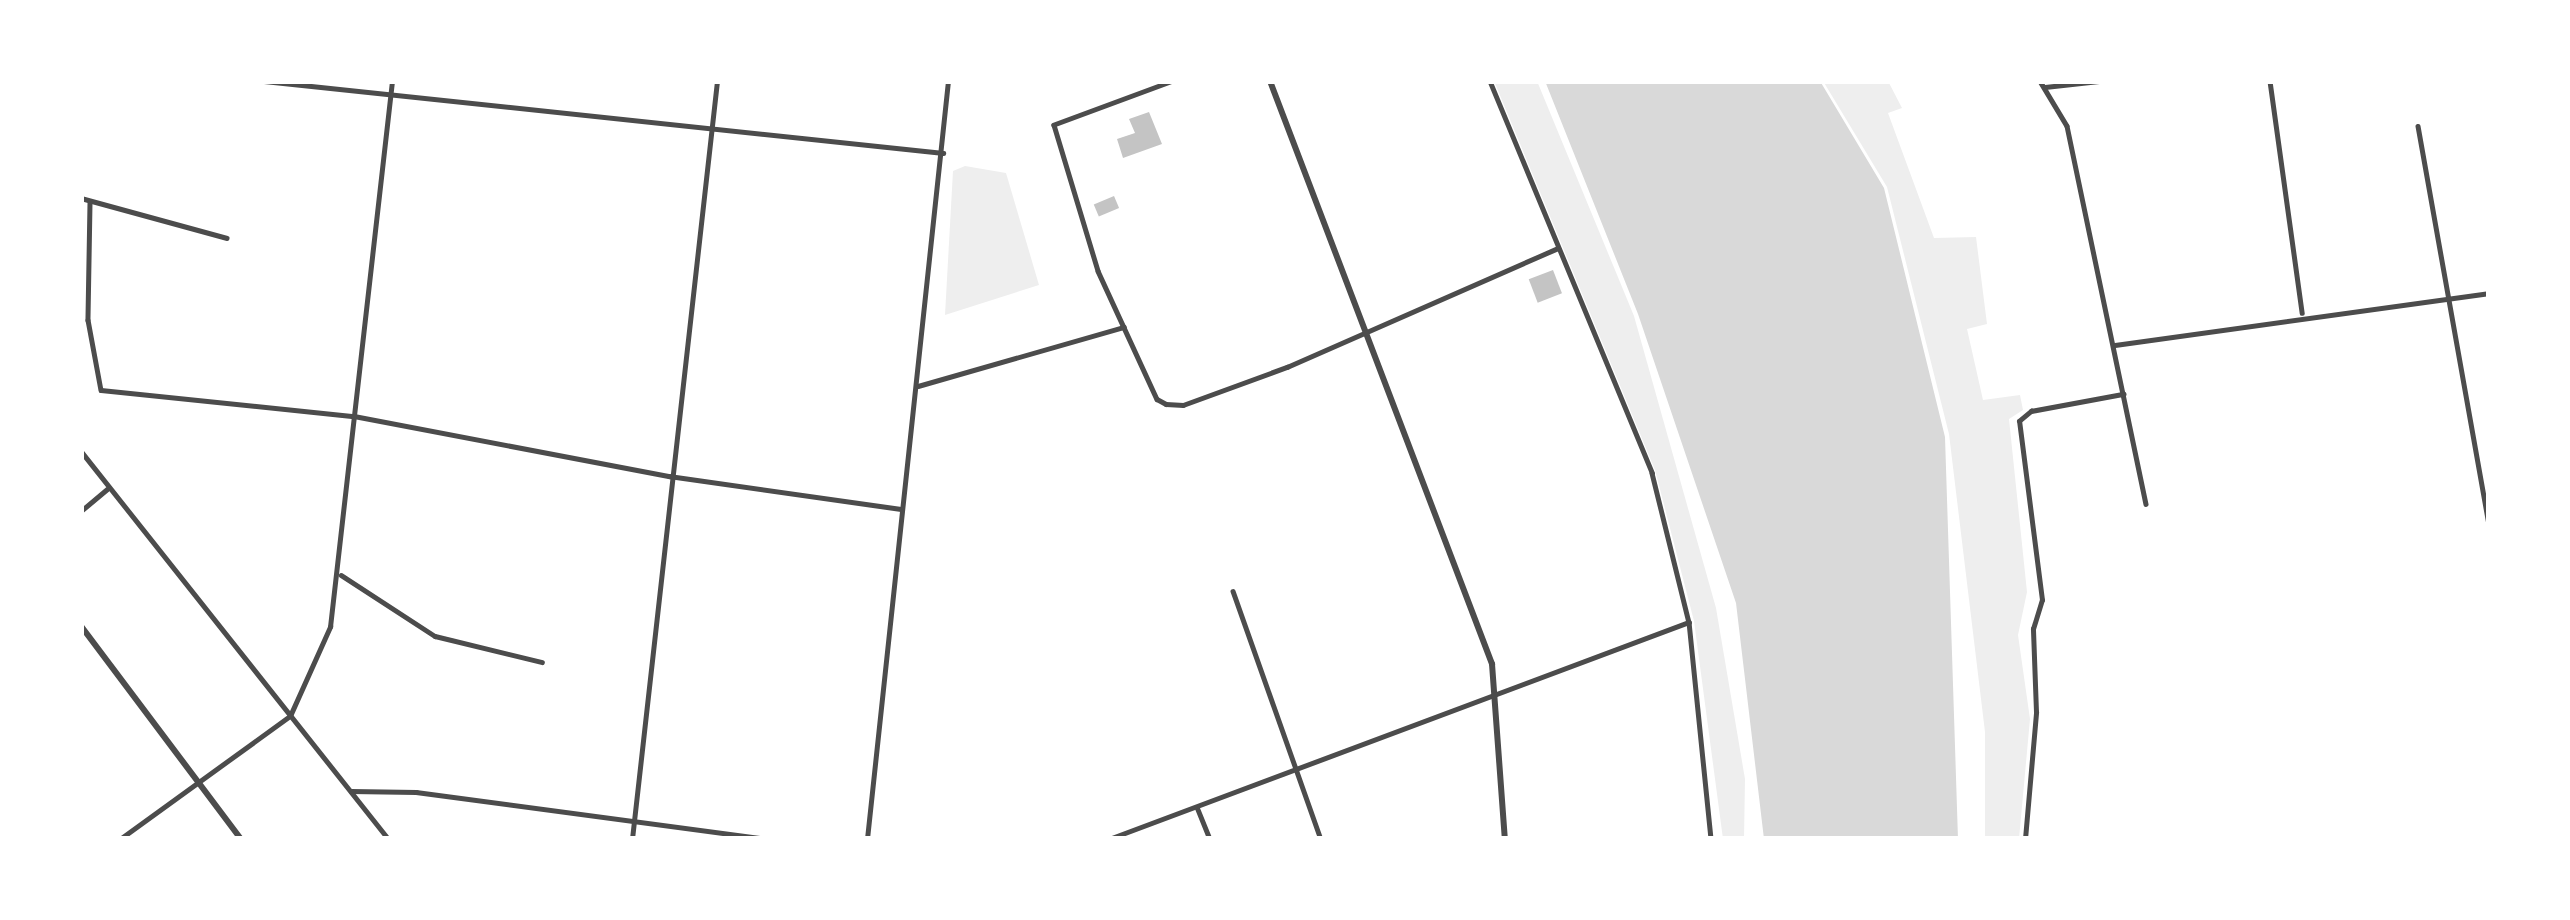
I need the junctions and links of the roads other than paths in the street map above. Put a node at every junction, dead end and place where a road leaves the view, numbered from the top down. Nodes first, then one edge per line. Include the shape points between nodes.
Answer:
1 (264, 81) edge
2 (392, 81) edge
3 (716, 81) edge
4 (947, 81) edge
5 (1173, 81) edge
6 (1270, 81) edge
7 (1490, 81) edge
8 (2099, 81) edge
9 (2270, 81) edge
10 (2042, 84) edge
11 (390, 93) junction
12 (2418, 126) dead end
13 (712, 130) junction
14 (943, 153) junction
15 (81, 199) edge
16 (90, 202) junction
17 (227, 238) dead end
18 (1556, 249) junction
19 (2489, 293) edge
20 (2447, 303) junction
21 (2302, 314) junction
22 (1124, 327) junction
23 (1366, 332) junction
24 (2113, 345) junction
25 (918, 386) junction
26 (2123, 394) junction
27 (354, 416) junction
28 (81, 451) edge
29 (669, 476) junction
30 (107, 489) junction
31 (2487, 500) edge
32 (2146, 504) dead end
33 (901, 509) junction
34 (81, 511) edge
35 (2489, 526) edge
36 (341, 575) junction
37 (1233, 590) dead end
38 (1689, 622) junction
39 (81, 626) edge
40 (542, 662) dead end
41 (1496, 692) junction
42 (290, 716) junction
43 (1293, 772) junction
44 (200, 782) junction
45 (351, 791) junction
46 (1197, 807) junction
47 (633, 823) junction
48 (120, 839) edge
49 (241, 839) edge
50 (389, 839) edge
51 (632, 839) edge
52 (769, 839) edge
53 (867, 839) edge
54 (1109, 839) edge
55 (1210, 839) edge
56 (1321, 839) edge
57 (1504, 839) edge
58 (1711, 839) edge
59 (2024, 839) edge

1 - 11 street
2 - 11 street
3 - 13 street
4 - 14 street
5 - 22 street via 1054,125 1098,271
6 - 23 street
7 - 18 street
8 - 10 street
9 - 21 street
10 - 24 street via 2067,126
11 - 13 street
11 - 27 street
12 - 20 street
13 - 14 street
13 - 29 street
14 - 25 street
15 - 16 street
16 - 17 street
16 - 27 street via 88,320 100,390
18 - 23 street
18 - 38 street via 1652,473
19 - 20 street
20 - 21 street
20 - 31 street
21 - 24 street
22 - 23 street via 1157,400 1183,405
22 - 25 street
23 - 41 street
24 - 26 street
25 - 33 street
26 - 32 street
26 - 59 street via 2031,411 2019,422 2042,600 2033,629 2036,712
27 - 29 street
27 - 36 street
28 - 30 street
29 - 33 street
29 - 47 street
30 - 34 street
30 - 42 street
31 - 35 street
33 - 53 street
36 - 40 street via 435,636
36 - 42 street via 330,628
37 - 43 street
38 - 41 street
38 - 58 street
39 - 44 street
41 - 43 street
41 - 57 street
42 - 44 street
42 - 45 street
43 - 46 street
43 - 56 street
44 - 48 street
44 - 49 street
45 - 47 street via 416,792
45 - 50 street
46 - 54 street
46 - 55 street
47 - 51 street
47 - 52 street

